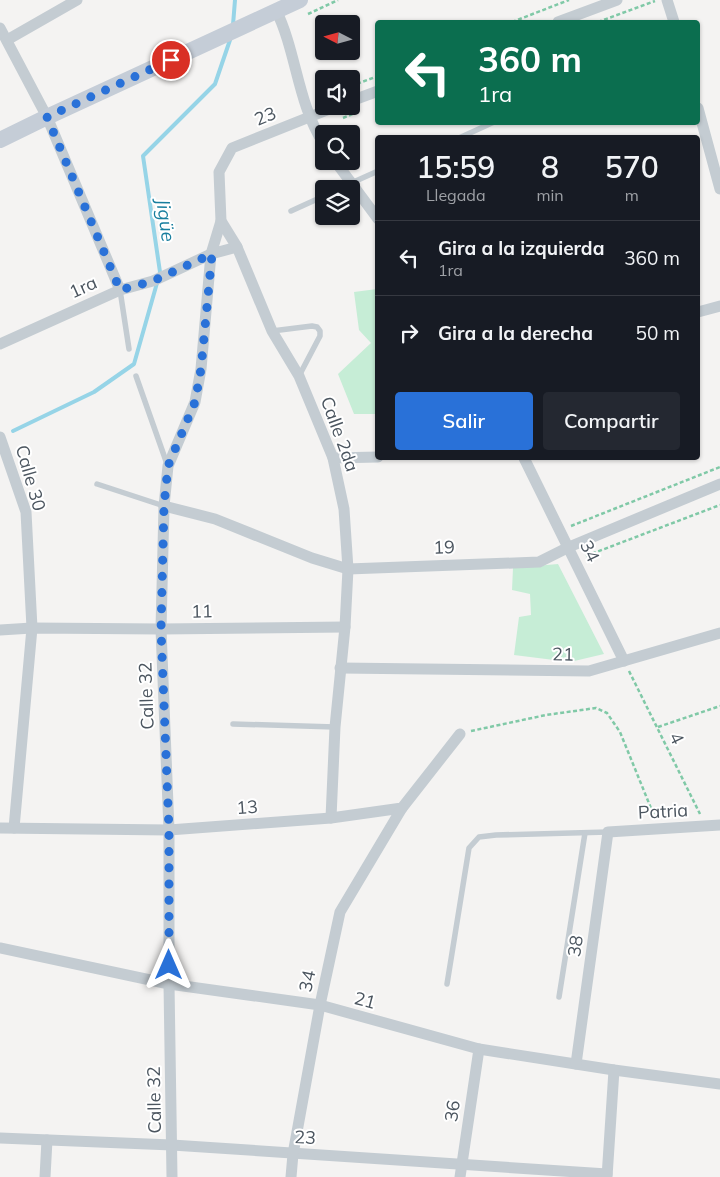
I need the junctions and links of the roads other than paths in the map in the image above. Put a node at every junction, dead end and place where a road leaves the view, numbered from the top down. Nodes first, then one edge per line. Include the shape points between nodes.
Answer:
1 (77, 0) edge
2 (300, 0) edge
3 (617, 0) edge
4 (667, 0) edge
5 (280, 18) junction
6 (563, 20) edge
7 (673, 20) edge
8 (0, 28) edge
9 (7, 40) junction
10 (375, 92) edge
11 (360, 98) edge
12 (315, 115) edge
13 (47, 117) junction
14 (309, 117) junction
15 (487, 125) edge
16 (700, 125) edge
17 (315, 130) edge
18 (465, 135) edge
19 (0, 140) edge
20 (702, 146) edge
21 (219, 172) joint
22 (375, 172) edge
23 (357, 180) edge
24 (720, 189) edge
25 (360, 196) edge
26 (315, 200) edge
27 (291, 211) dead end
28 (375, 215) edge
29 (221, 221) junction
30 (237, 247) junction
31 (212, 254) junction
32 (120, 290) junction
33 (720, 306) edge
34 (700, 311) edge
35 (272, 330) junction
36 (0, 344) edge
37 (129, 349) dead end
38 (136, 376) dead end
39 (299, 376) junction
40 (0, 436) edge
41 (375, 457) edge
42 (333, 458) junction
43 (525, 460) edge
44 (168, 466) junction
45 (97, 484) dead end
46 (720, 484) edge
47 (164, 506) junction
48 (569, 547) junction
49 (348, 569) junction
50 (345, 627) junction
51 (32, 628) junction
52 (161, 629) junction
53 (0, 630) edge
54 (720, 633) edge
55 (624, 661) junction
56 (340, 668) junction
57 (233, 724) dead end
58 (335, 727) junction
59 (460, 734) road end
60 (402, 808) junction
61 (331, 818) junction
62 (720, 825) edge
63 (0, 828) edge
64 (14, 828) junction
65 (169, 830) junction
66 (608, 832) junction
67 (585, 833) junction
68 (0, 948) edge
69 (169, 984) junction
70 (447, 984) dead end
71 (559, 997) dead end
72 (320, 1006) junction
73 (479, 1049) junction
74 (576, 1064) junction
75 (614, 1070) junction
76 (720, 1084) edge
77 (0, 1138) edge
78 (47, 1140) junction
79 (172, 1145) junction
80 (293, 1154) junction
81 (462, 1164) junction
82 (607, 1176) edge
83 (45, 1177) edge
84 (172, 1177) edge
85 (291, 1177) edge
86 (460, 1177) edge

1 - 9 street
2 - 5 street
3 - 6 street
4 - 7 street
5 - 13 street via 245,26
5 - 14 street
8 - 9 street
9 - 13 street
10 - 11 street
12 - 14 street, 23
13 - 19 street
13 - 32 street
14 - 17 street
14 - 21 street, 23 via 232,148
15 - 18 lane
16 - 20 street
20 - 24 street
21 - 29 street, Calle 2da
22 - 23 lane
25 - 28 street
26 - 27 lane
29 - 30 street, Calle 2da
29 - 31 street, Calle 32
30 - 31 street, 1ra
30 - 35 street, Calle 2da
31 - 32 street, 1ra via 153,281
31 - 44 street, Calle 32 via 195,402
32 - 36 street, 1ra
32 - 37 lane
33 - 34 street
35 - 39 street, Calle 2da
35 - 39 lane via 312,326 320,330
38 - 44 lane
39 - 42 street, Calle 2da
40 - 51 street, Calle 30 via 26,512
41 - 42 street
42 - 49 street, Calle 2da via 344,509
43 - 48 street, 34
44 - 47 street, Calle 32
45 - 47 lane
46 - 48 street, 19
47 - 49 street, 19 via 215,519
47 - 52 street, Calle 32
48 - 49 street, 19 via 539,562
48 - 55 street, 34
49 - 50 street, Calle 2da
50 - 52 street, 11
50 - 56 street, Calle 2da
51 - 52 street, 11
51 - 53 street, 11
51 - 64 street, Calle 30
52 - 65 street, Calle 32
54 - 55 street, 21
55 - 56 street, 21 via 589,671
56 - 58 street, Calle 2da
57 - 58 lane
58 - 61 street
59 - 60 street
60 - 61 street, 13
60 - 72 street, 34 via 340,912
61 - 65 street, 13
62 - 66 street, Patria
63 - 64 street, 13
64 - 65 street, 13
65 - 69 street, Calle 32
66 - 67 lane
66 - 74 street, 38
67 - 70 lane via 479,837 469,848
67 - 71 lane
68 - 69 street, 21
69 - 72 street, 21
69 - 79 street, Calle 32
72 - 73 street, 21
72 - 80 street, 34
73 - 74 street, 21
73 - 81 street, 36
74 - 75 street, 21
75 - 76 street, 21
75 - 82 street
77 - 78 street, 23
78 - 79 street, 23
78 - 83 street
79 - 80 street, 23
79 - 84 street, Calle 32
80 - 81 street, 23
80 - 85 street, 34
81 - 82 street, 23
81 - 86 street, 36

